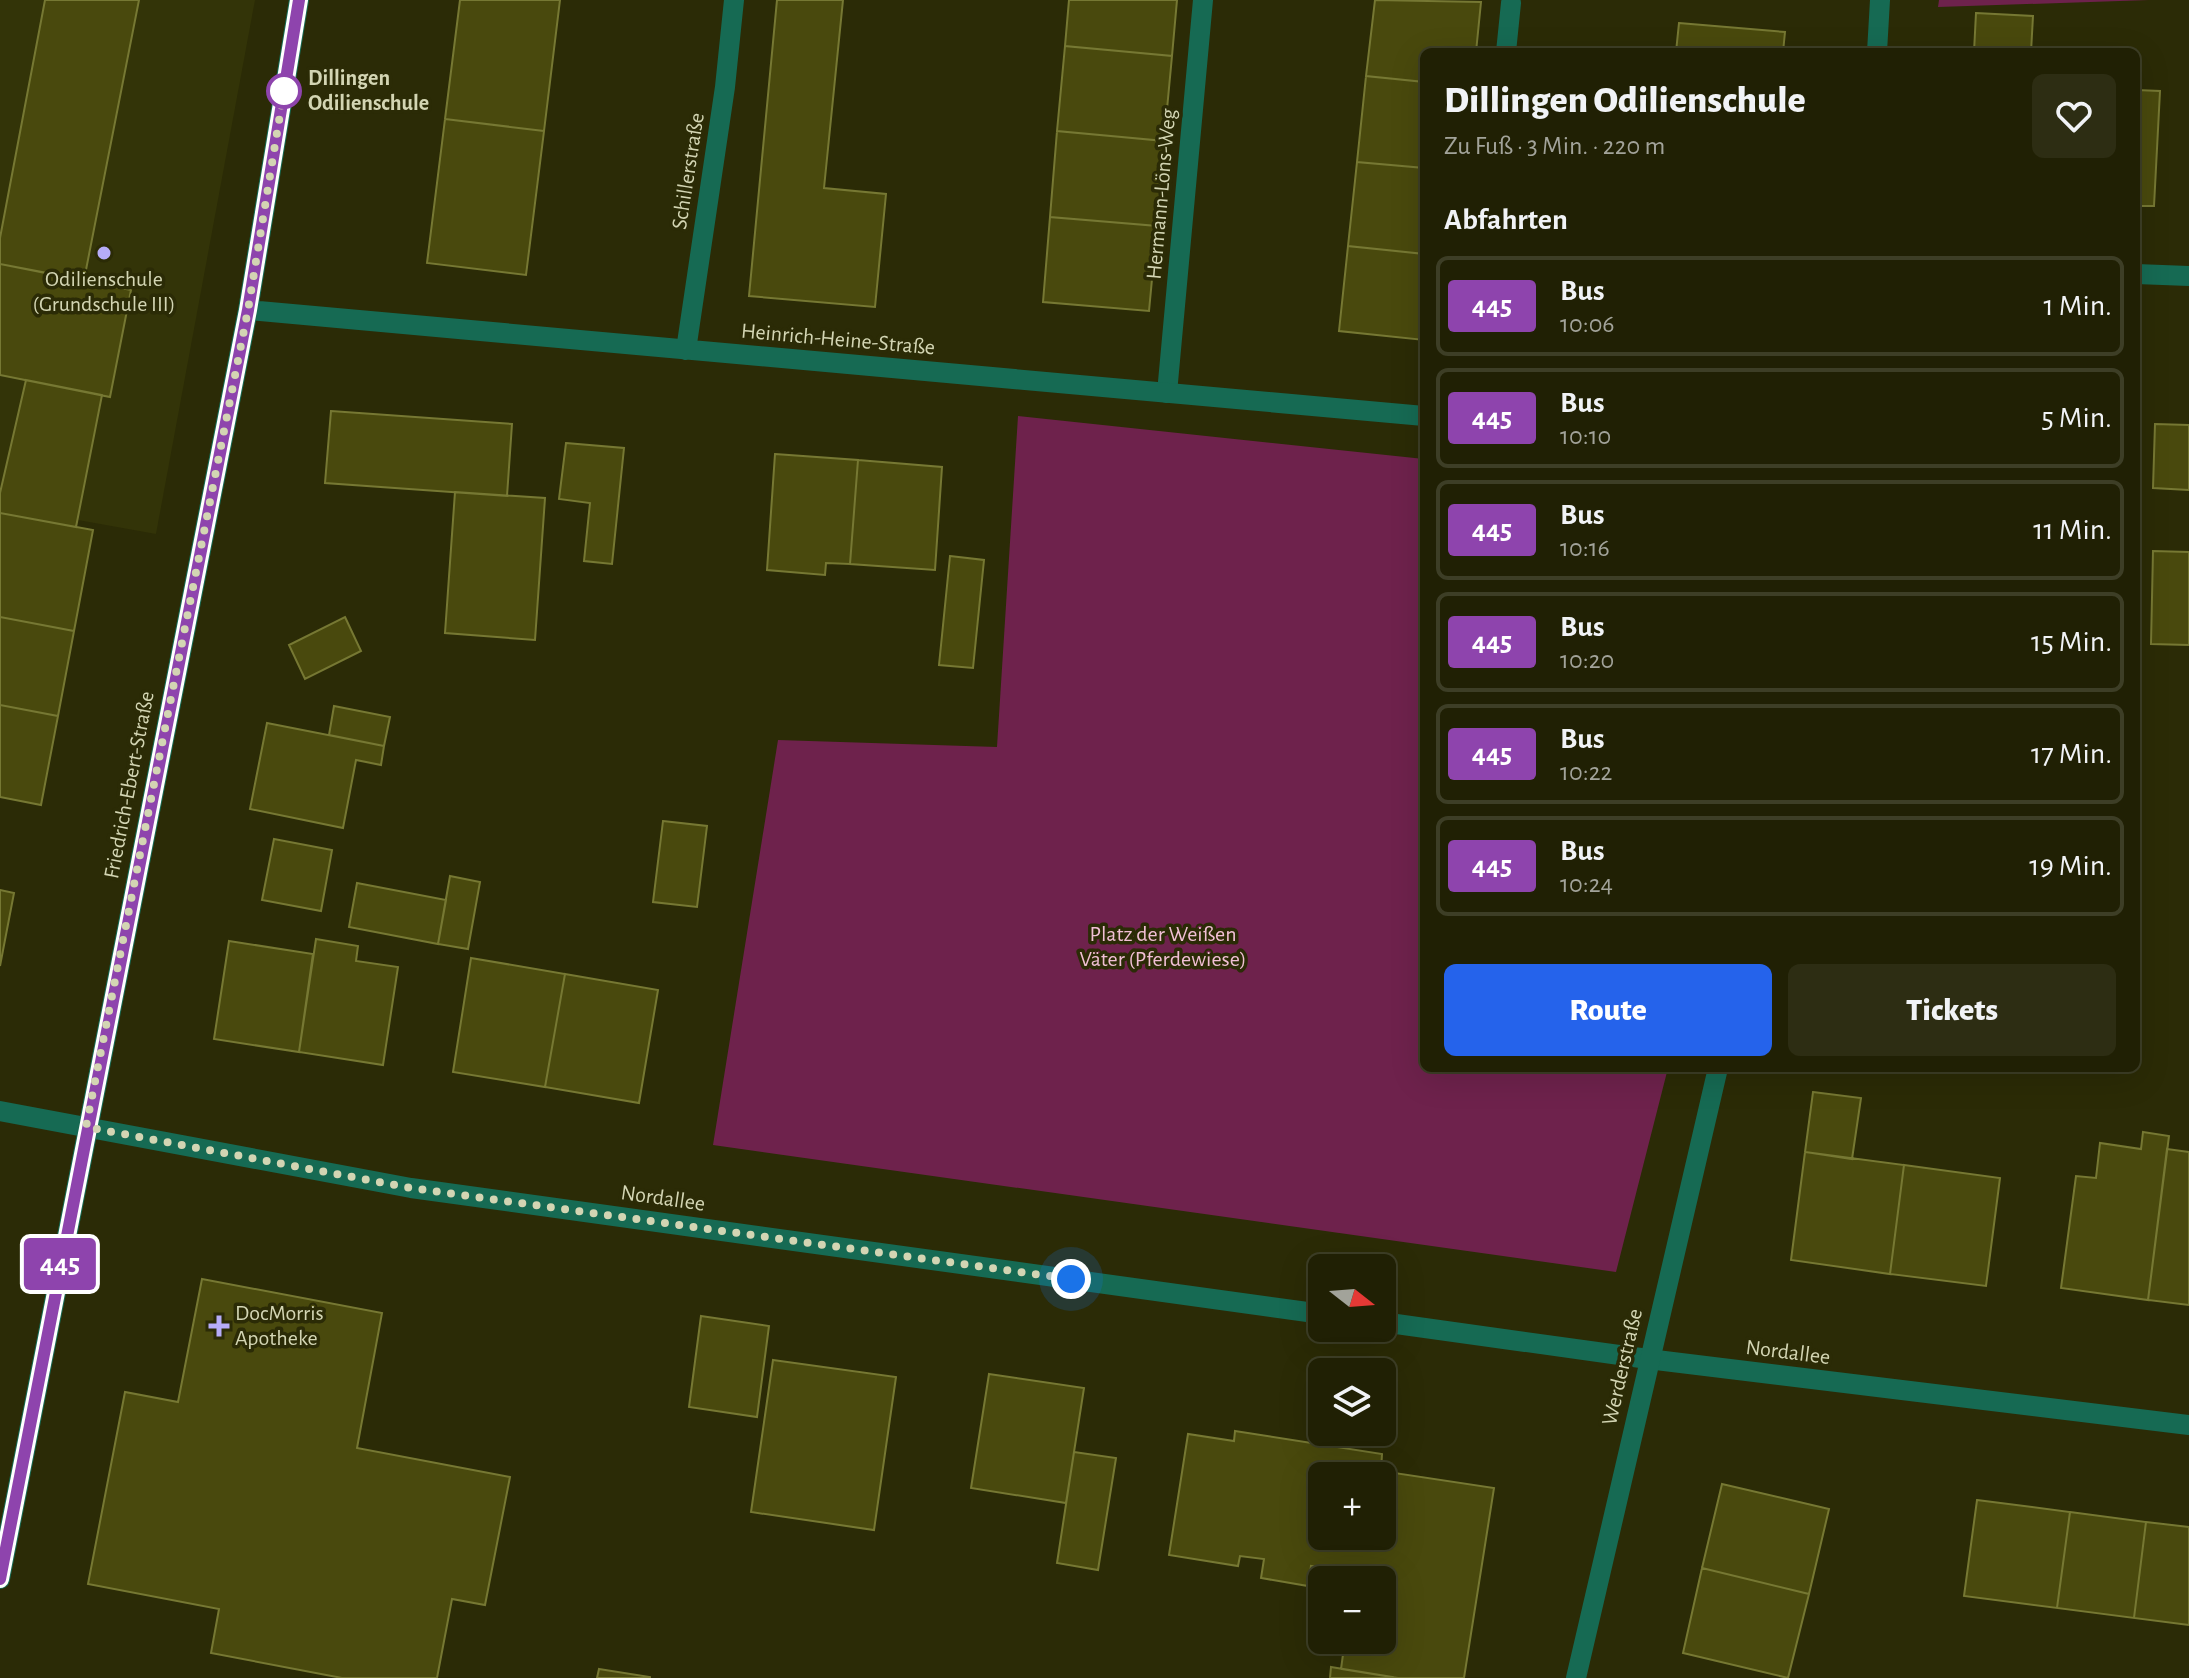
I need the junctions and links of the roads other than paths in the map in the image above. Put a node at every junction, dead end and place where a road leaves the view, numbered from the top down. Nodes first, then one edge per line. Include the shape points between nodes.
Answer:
1 (299, 0) edge
2 (734, 0) edge
3 (1203, 0) edge
4 (1880, 0) edge
5 (1511, 3) dead end
6 (1506, 48) edge
7 (1877, 48) edge
8 (2140, 274) edge
9 (2189, 276) edge
10 (248, 310) junction
11 (686, 350) junction
12 (1167, 393) junction
13 (1420, 416) edge
14 (1717, 1072) edge
15 (0, 1111) edge
16 (86, 1127) junction
17 (1308, 1312) edge
18 (1396, 1324) edge
19 (1648, 1359) junction
20 (2189, 1425) edge
21 (0, 1579) edge
22 (1576, 1678) edge

1 - 10 street, Friedrich-Ebert-Straße
2 - 11 street, Schillerstraße
3 - 12 street, Hermann-Löns-Weg
4 - 7 street
5 - 6 street
8 - 9 street
10 - 11 street, Heinrich-Heine-Straße
10 - 16 street, Friedrich-Ebert-Straße
11 - 12 street, Heinrich-Heine-Straße
12 - 13 street, Heinrich-Heine-Straße
14 - 19 street, Werderstraße
15 - 16 street, Nordallee
16 - 17 street, Nordallee via 411,1188
16 - 21 street, Friedrich-Ebert-Straße
18 - 19 street, Nordallee
19 - 20 street, Nordallee
19 - 22 street, Werderstraße

